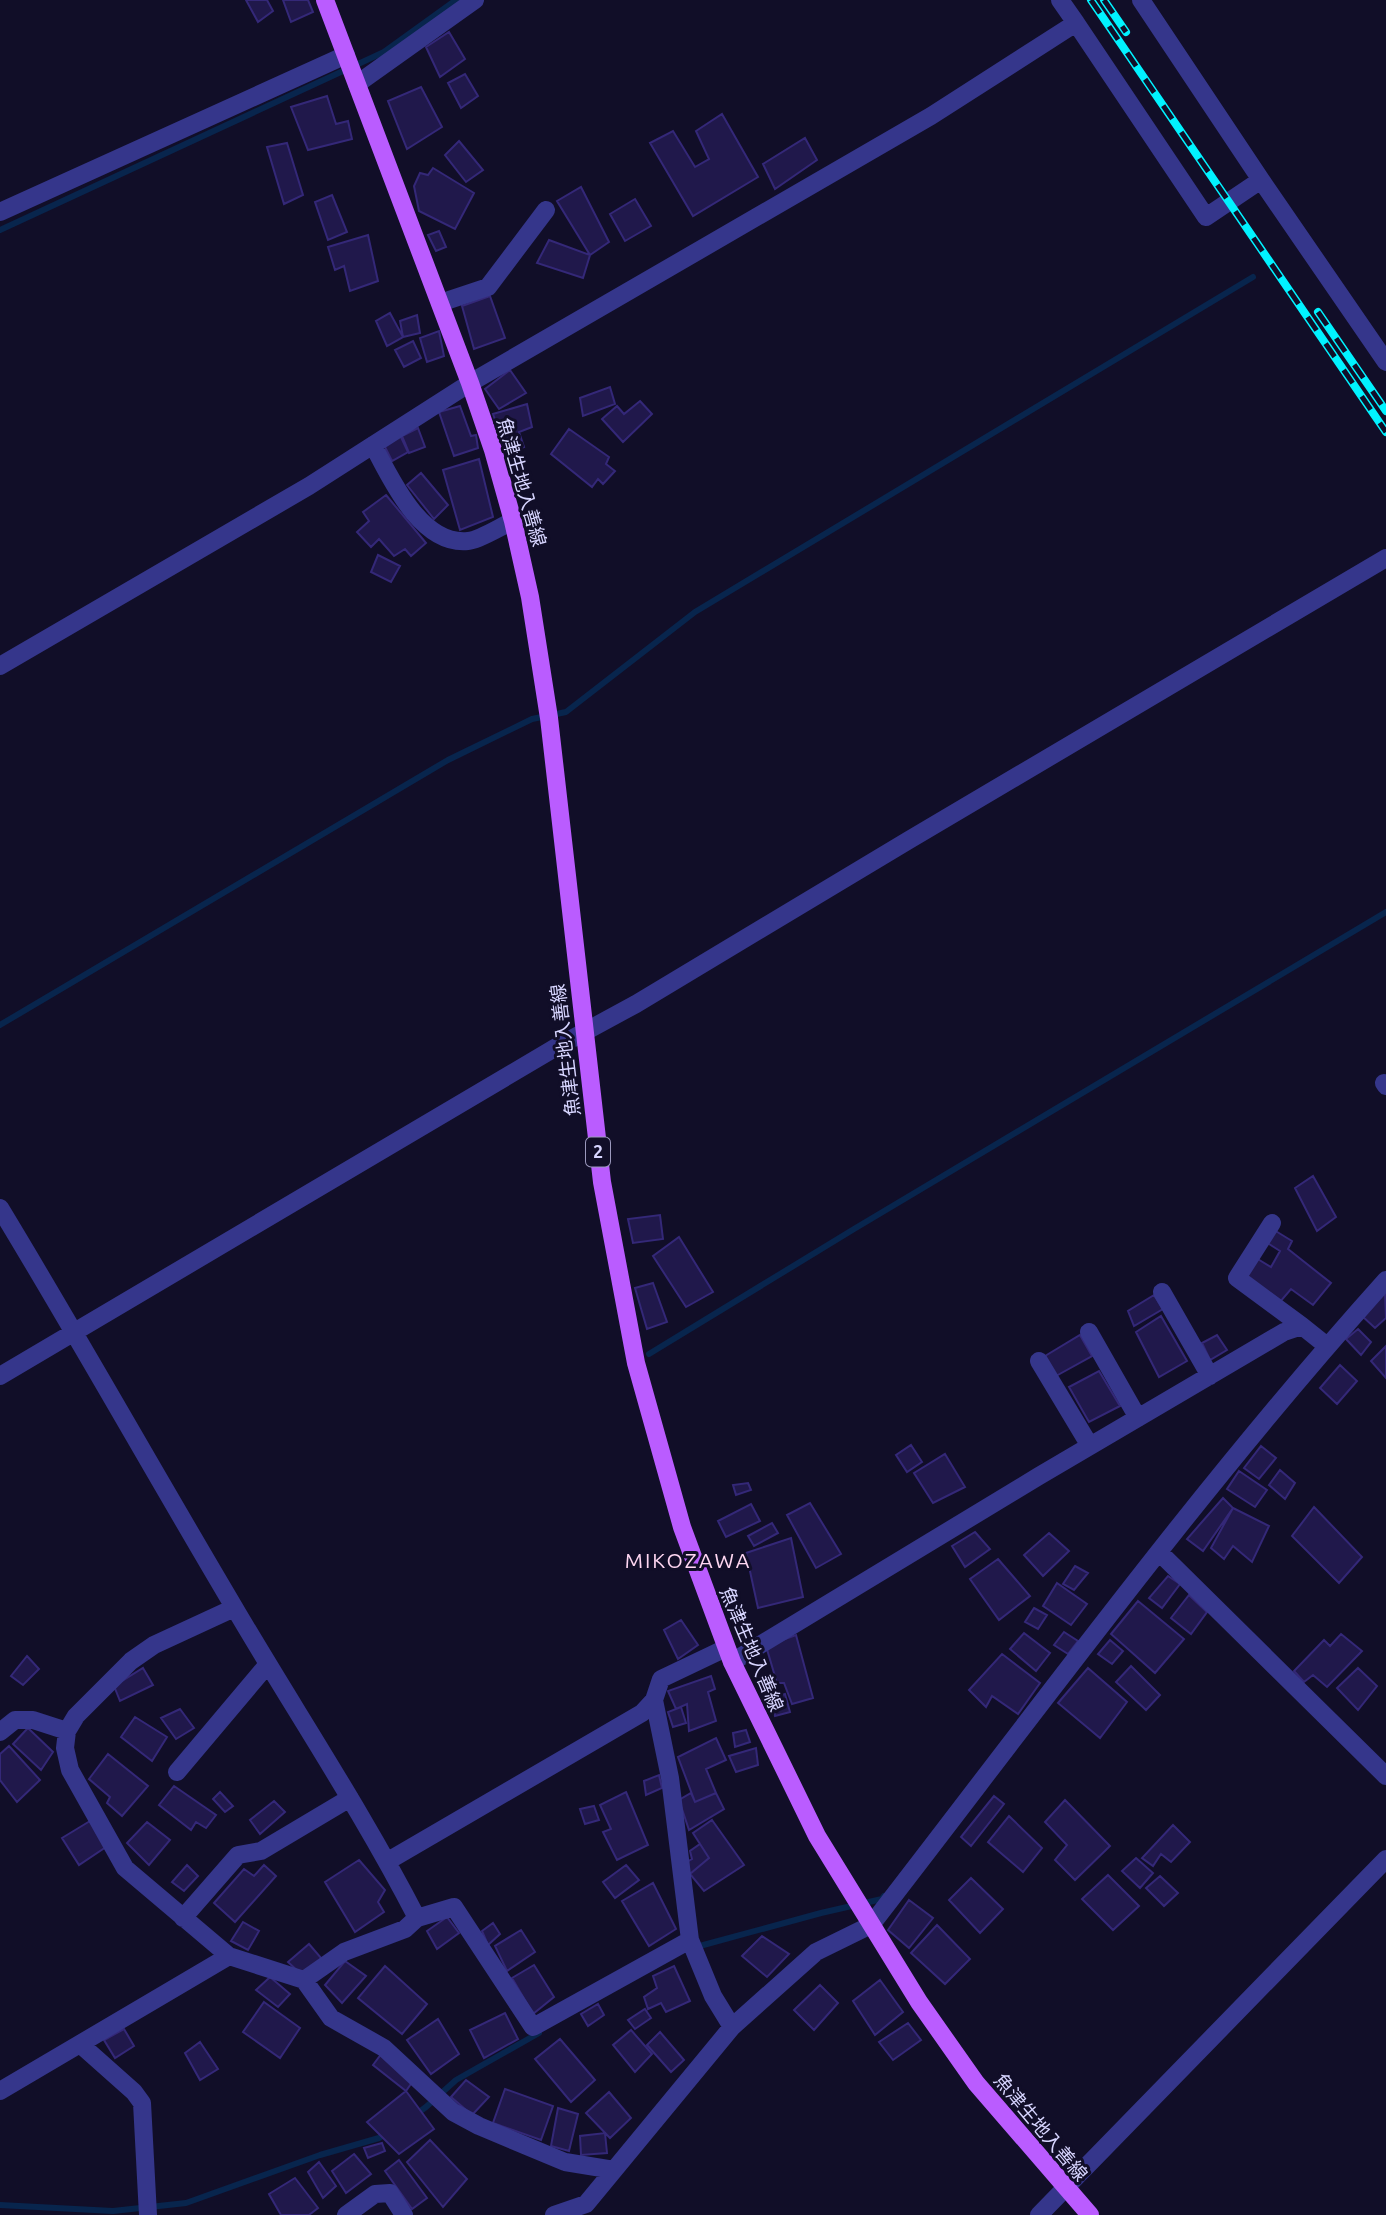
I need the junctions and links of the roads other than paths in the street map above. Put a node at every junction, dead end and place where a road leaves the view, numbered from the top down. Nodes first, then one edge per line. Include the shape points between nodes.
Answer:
1 (325, 0) edge
2 (475, 0) edge
3 (1060, 0) edge
4 (1141, 0) edge
5 (1076, 23) junction
6 (346, 54) junction
7 (357, 84) junction
8 (1261, 180) junction
9 (546, 210) dead end
10 (0, 212) edge
11 (440, 303) junction
12 (1386, 362) edge
13 (470, 383) junction
14 (373, 445) junction
15 (513, 521) junction
16 (1386, 558) edge
17 (0, 666) edge
18 (584, 1034) junction
19 (0, 1208) edge
20 (1272, 1223) dead end
21 (1386, 1280) edge
22 (1162, 1292) dead end
23 (1302, 1326) junction
24 (75, 1332) junction
25 (1089, 1332) dead end
26 (1327, 1346) junction
27 (1040, 1361) dead end
28 (0, 1376) edge
29 (1210, 1376) junction
30 (1138, 1418) junction
31 (1090, 1446) junction
32 (1159, 1552) junction
33 (234, 1608) junction
34 (729, 1655) junction
35 (268, 1664) junction
36 (654, 1700) junction
37 (67, 1731) junction
38 (0, 1732) edge
39 (177, 1772) dead end
40 (1386, 1776) edge
41 (350, 1798) junction
42 (1386, 1859) edge
43 (388, 1861) junction
44 (183, 1918) junction
45 (417, 1918) junction
46 (871, 1925) junction
47 (690, 1940) junction
48 (229, 1956) junction
49 (304, 1980) junction
50 (732, 2027) junction
51 (80, 2044) junction
52 (0, 2091) edge
53 (614, 2170) junction
54 (1066, 2189) junction
55 (148, 2215) edge
56 (346, 2215) edge
57 (404, 2215) edge
58 (554, 2215) edge
59 (1040, 2215) edge
60 (1090, 2215) edge

1 - 6 main road, 魚津生地入善線 / 2
2 - 7 street
3 - 5 street
4 - 8 street
5 - 8 street via 1206,217
5 - 13 street via 931,116
6 - 7 main road, 魚津生地入善線 / 2
6 - 10 street
7 - 11 main road, 魚津生地入善線 / 2
8 - 12 street
9 - 11 street via 488,287
11 - 13 main road, 魚津生地入善線 / 2
13 - 14 street
13 - 15 main road, 魚津生地入善線 / 2
14 - 15 street via 398,492 425,526 445,538 469,541
14 - 17 street
15 - 18 main road, 魚津生地入善線 / 2 via 549,718
16 - 18 street
18 - 24 street
18 - 34 main road, 魚津生地入善線 / 2 via 602,1182 636,1363 682,1527
19 - 24 street
20 - 23 street via 1237,1278
21 - 26 street
22 - 29 street
23 - 26 street
23 - 29 street
24 - 28 street
24 - 33 street
25 - 30 street
26 - 32 street
27 - 31 street
29 - 30 street
30 - 31 street
31 - 34 street
32 - 40 street
32 - 46 street
33 - 35 street
33 - 37 street via 154,1645 131,1661
34 - 36 street via 661,1679
34 - 46 main road, 魚津生地入善線 / 2 via 817,1836
35 - 39 street
35 - 41 street
36 - 43 street via 642,1713
36 - 47 street via 670,1778
37 - 38 street via 33,1720 15,1720
37 - 44 street via 70,1770 125,1868
41 - 43 street
41 - 44 street via 261,1851 238,1855
42 - 54 street
43 - 45 street
44 - 48 street
45 - 47 street via 454,1907 533,2027
45 - 49 street via 405,1929 344,1952
46 - 50 street via 816,1952
46 - 54 main road, 魚津生地入善線 / 2 via 976,2083
47 - 50 street via 713,1996
48 - 49 street
48 - 51 street
49 - 53 street via 331,2018 384,2048 453,2112 565,2162
50 - 53 street
51 - 52 street
51 - 55 street via 142,2103
53 - 58 street via 586,2204
54 - 59 street
54 - 60 main road, 魚津生地入善線 / 2
56 - 57 street via 374,2194 390,2193

